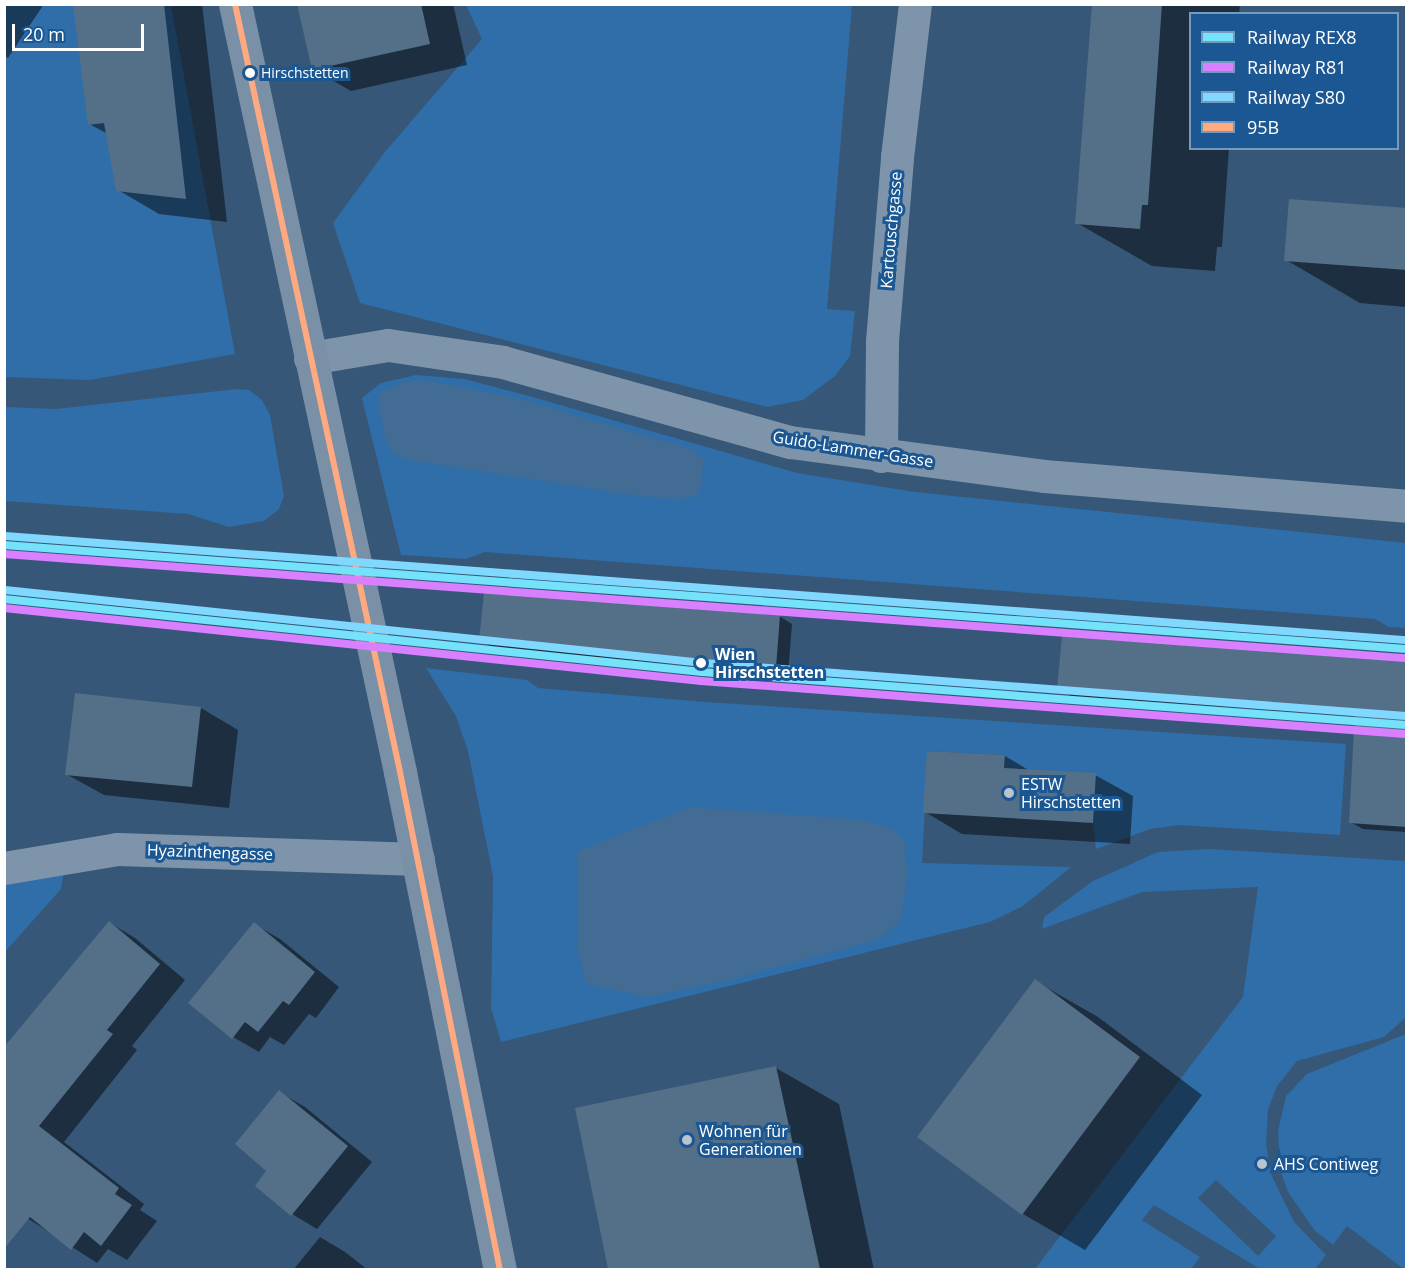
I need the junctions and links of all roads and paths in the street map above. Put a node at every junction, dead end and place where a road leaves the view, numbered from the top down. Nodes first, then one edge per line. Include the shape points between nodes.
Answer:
1 (235, 4) edge
2 (915, 4) edge
3 (310, 358) junction
4 (881, 456) junction
5 (1407, 506) edge
6 (418, 859) junction
7 (4, 868) edge
8 (500, 1269) edge

1 - 3 main road
2 - 4 street, Kartouschgasse via 897,157 882,341
3 - 4 street, Guido-Lammer-Gasse via 388,345 503,362 790,442
3 - 6 main road
4 - 5 street, Guido-Lammer-Gasse via 1214,492
6 - 7 street, Hyazinthengasse via 117,849
6 - 8 main road

